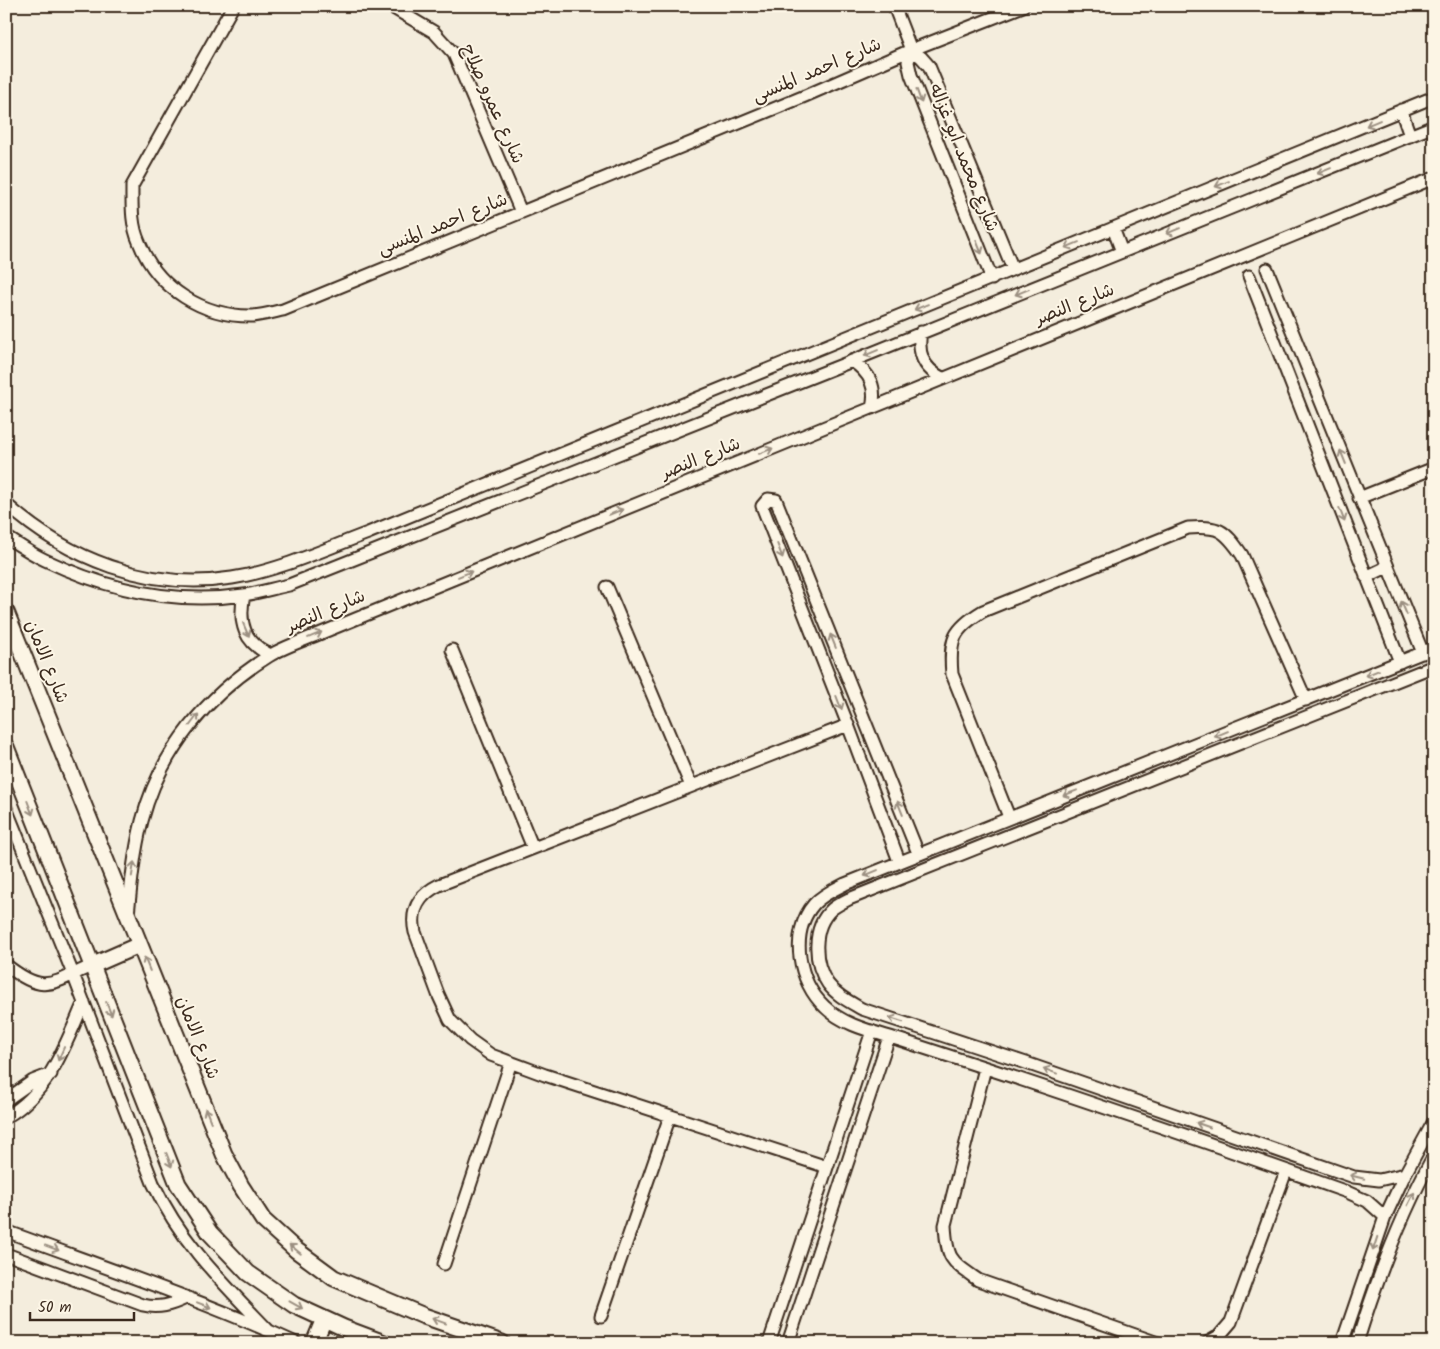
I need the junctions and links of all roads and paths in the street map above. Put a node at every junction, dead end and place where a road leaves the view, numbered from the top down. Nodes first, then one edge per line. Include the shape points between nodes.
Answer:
1 (233, 6) edge
2 (390, 6) edge
3 (894, 6) edge
4 (1023, 6) edge
5 (911, 50) junction
6 (1434, 97) edge
7 (1401, 110) junction
8 (1434, 126) edge
9 (1410, 136) junction
10 (1434, 178) edge
11 (521, 212) junction
12 (1113, 228) junction
13 (1122, 252) junction
14 (1013, 269) junction
15 (1267, 269) dead end
16 (1249, 276) dead end
17 (992, 278) junction
18 (921, 332) junction
19 (852, 361) junction
20 (942, 378) junction
21 (1318, 396) junction
22 (1298, 404) junction
23 (872, 408) junction
24 (648, 419) junction
25 (658, 438) junction
26 (1434, 468) edge
27 (1359, 498) junction
28 (6, 504) edge
29 (6, 537) edge
30 (803, 567) junction
31 (1387, 567) junction
32 (788, 573) junction
33 (1366, 577) junction
34 (606, 587) dead end
35 (244, 595) junction
36 (6, 612) edge
37 (1434, 648) edge
38 (452, 650) dead end
39 (1422, 653) junction
40 (270, 655) junction
41 (1400, 662) junction
42 (1434, 666) edge
43 (1306, 700) junction
44 (848, 724) junction
45 (6, 747) edge
46 (1124, 772) junction
47 (891, 784) junction
48 (692, 786) junction
49 (1130, 786) junction
50 (873, 792) junction
51 (6, 808) edge
52 (1009, 817) junction
53 (533, 848) junction
54 (918, 853) junction
55 (899, 861) junction
56 (128, 917) junction
57 (139, 945) junction
58 (6, 964) edge
59 (92, 966) junction
60 (73, 974) junction
61 (84, 1002) junction
62 (872, 1031) junction
63 (889, 1037) junction
64 (511, 1062) junction
65 (985, 1068) junction
66 (51, 1074) junction
67 (853, 1088) junction
68 (870, 1094) junction
69 (6, 1100) edge
70 (1140, 1103) junction
71 (670, 1116) junction
72 (6, 1117) edge
73 (1135, 1118) junction
74 (1434, 1121) edge
75 (1434, 1155) edge
76 (827, 1167) junction
77 (1286, 1171) junction
78 (1405, 1174) junction
79 (1423, 1175) junction
80 (1434, 1182) edge
81 (1385, 1217) junction
82 (6, 1231) edge
83 (6, 1254) edge
84 (444, 1264) dead end
85 (186, 1298) junction
86 (601, 1316) dead end
87 (324, 1320) junction
88 (268, 1330) junction
89 (472, 1337) edge
90 (296, 1343) edge
91 (314, 1343) edge
92 (384, 1343) edge
93 (502, 1343) edge
94 (769, 1343) edge
95 (788, 1343) edge
96 (1158, 1343) edge
97 (1207, 1343) edge
98 (1342, 1343) edge
99 (1357, 1343) edge

1 - 11 street, شارع احمد المنسى via 132,186 132,215 138,242 158,276 172,289 197,305 225,314 254,316 283,310
2 - 11 street, شارع عمرو صلاح via 434,32 454,54
3 - 5 street, شارع محمد ابو غزاله
4 - 5 street, شارع احمد المنسى
5 - 11 street, شارع احمد المنسى
5 - 14 street, شارع محمد ابو غزاله via 928,66
5 -> 17 street, شارع محمد ابو غزاله via 908,62 911,75
6 - 7 street
7 - 9 street
7 -> 12 street
8 - 9 street, شارع النصر
9 -> 13 street, شارع النصر
10 - 20 street, شارع النصر
12 - 13 street
12 -> 14 street
13 -> 18 street, شارع النصر
14 - 17 street
15 - 21 street
16 - 22 street
17 -> 24 street
18 -> 19 street, شارع النصر
18 - 20 street via 919,351 922,360 927,368
19 - 23 street via 872,381
19 - 25 street, شارع النصر
20 - 23 street, شارع النصر
21 - 22 street
27 -> 21 street
22 -> 33 street
40 -> 23 street, شارع النصر
24 - 25 street
24 - 28 street via 322,550 232,578 190,582 146,577 119,569 62,546
25 - 35 street, شارع النصر via 320,574
26 - 27 street
27 - 31 street
29 - 35 street, شارع النصر via 44,560 90,579 139,593 189,598
30 - 32 street
30 -> 32 street via 776,500 768,499 762,506
47 -> 30 street
31 - 33 street
39 -> 31 street
32 -> 44 street
33 - 41 street
34 - 48 street
35 -> 40 street via 241,617 244,630 260,650
36 - 56 street, شارع الامان
37 - 39 street
38 - 53 street
39 - 41 street
56 -> 40 street, شارع النصر via 142,821 156,782 175,745 200,712 230,683
41 -> 43 street
42 - 49 street
43 -> 46 street
43 - 52 street via 1242,555 1232,540 1220,530 1188,528 983,611 967,620 955,634 950,653 952,674
44 - 48 street
44 - 50 street
45 -> 59 street
46 - 49 street
46 -> 52 street
47 - 50 street
54 -> 47 street
48 - 53 street
70 -> 49 street via 862,1009 844,999 828,984 819,965 817,943 821,926 831,910 849,899
50 - 55 street
51 - 60 street
52 - 54 street
53 - 64 street via 430,890 417,904 414,913 414,932 450,1020 491,1055
54 - 55 street
55 -> 62 street via 846,884 815,903 804,918 800,937 804,975 812,992 840,1019
56 - 57 street, شارع الامان
57 - 59 street
89 -> 57 street, شارع الامان via 334,1278 263,1220 224,1154
58 - 60 street via 26,980 40,984
59 - 60 street
59 -> 87 street via 178,1184 210,1233 248,1273 294,1305
60 - 61 street
61 -> 66 street
61 - 88 street via 162,1202 196,1253
62 - 63 street
62 - 67 street
63 - 65 street
63 - 68 street
64 - 71 street
64 - 84 street
65 - 73 street
65 - 96 street via 945,1225 946,1248 955,1264 978,1280
66 - 69 street via 33,1081
66 - 72 street via 32,1097
67 - 68 street
67 - 76 street
68 - 95 street
70 - 73 street
78 -> 70 street via 1379,1180 1354,1177
71 - 76 street
71 - 86 street
73 - 77 street
74 - 78 street
75 - 79 street
76 - 94 street
77 - 81 street via 1355,1195
77 - 97 street via 1231,1322 1219,1336
78 - 81 street
79 - 80 street
99 -> 79 street via 1407,1205
81 -> 98 street
82 -> 85 street
83 - 85 street via 143,1305 161,1307
85 -> 88 street
87 - 91 street
87 - 92 street
88 - 90 street
89 - 93 street, شارع الامان

